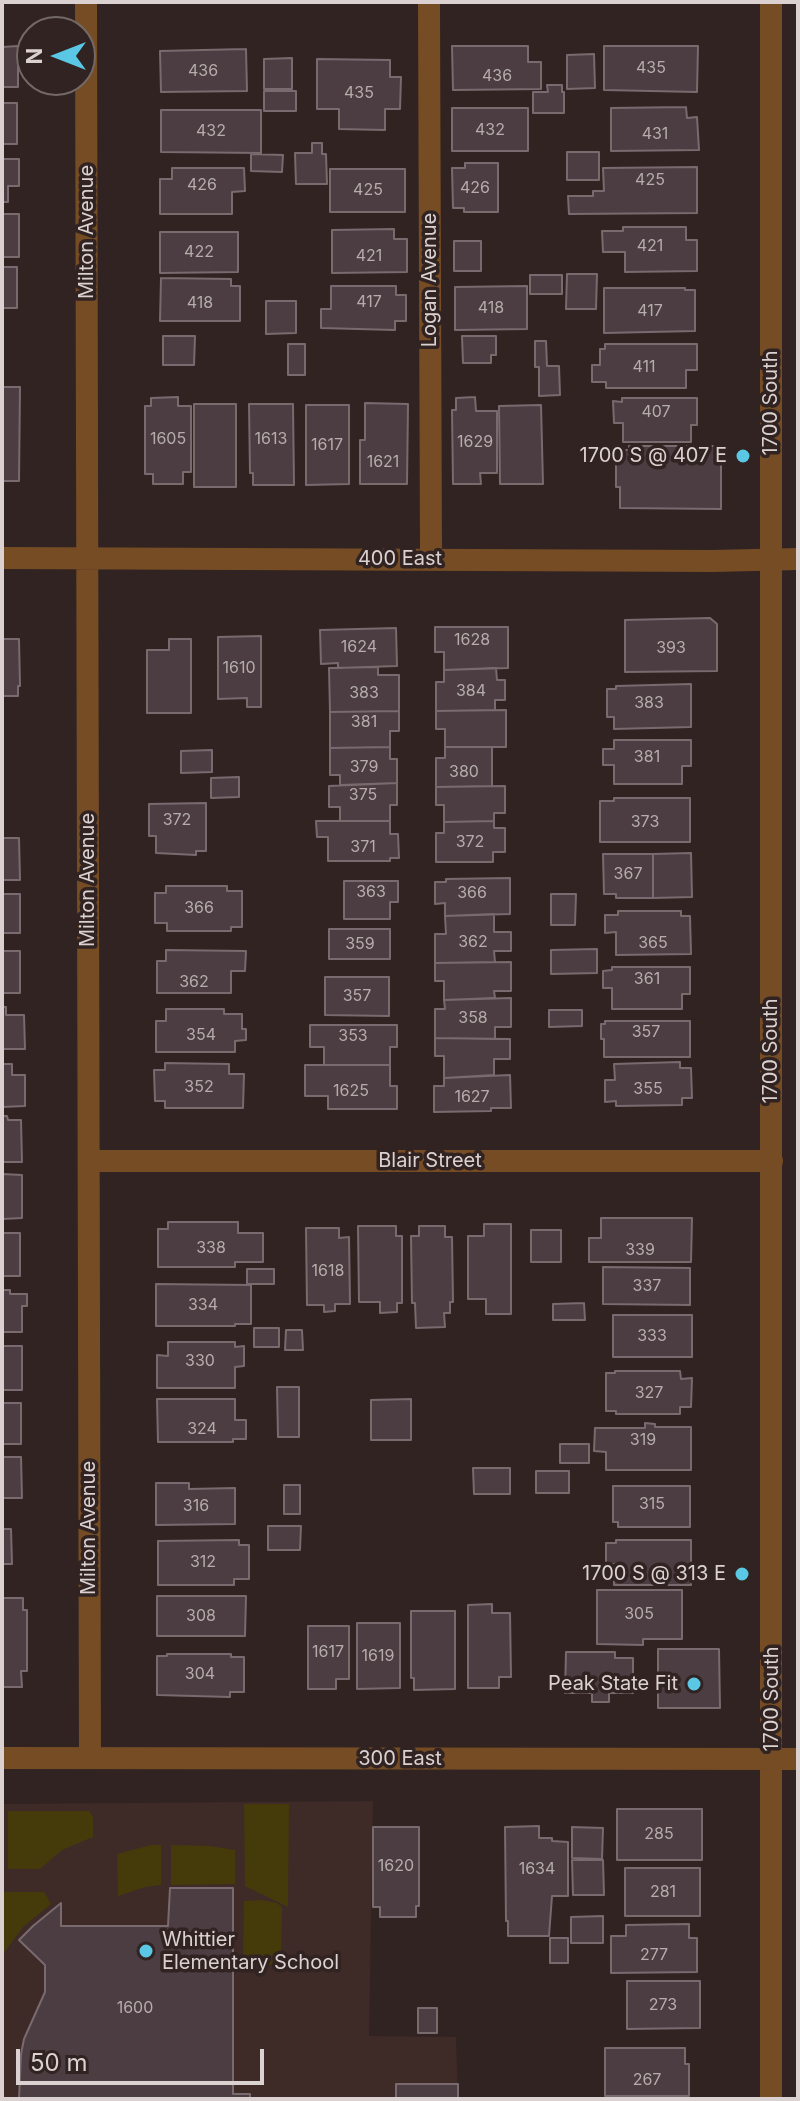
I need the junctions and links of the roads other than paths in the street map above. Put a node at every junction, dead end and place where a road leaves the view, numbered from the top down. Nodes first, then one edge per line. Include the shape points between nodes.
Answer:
1 (86, 2) edge
2 (429, 2) edge
3 (771, 2) edge
4 (2, 558) edge
5 (88, 558) junction
6 (431, 559) junction
7 (798, 559) edge
8 (771, 560) junction
9 (89, 1161) junction
10 (772, 1161) junction
11 (2, 1758) edge
12 (90, 1758) junction
13 (772, 1759) junction
14 (798, 1759) edge
15 (771, 2099) edge

1 - 5 street, Milton Avenue
2 - 6 street, Logan Avenue
3 - 8 street, 1700 South
4 - 5 street, 400 East
5 - 6 street, 400 East
5 - 9 street, Milton Avenue
6 - 8 street, 400 East
7 - 8 street, 400 East
8 - 10 street, 1700 South
9 - 10 street, Blair Street
9 - 12 street, Milton Avenue
10 - 13 street, 1700 South
11 - 12 street, 300 East
12 - 13 street, 300 East
13 - 14 street, 300 East
13 - 15 street, 1700 South

